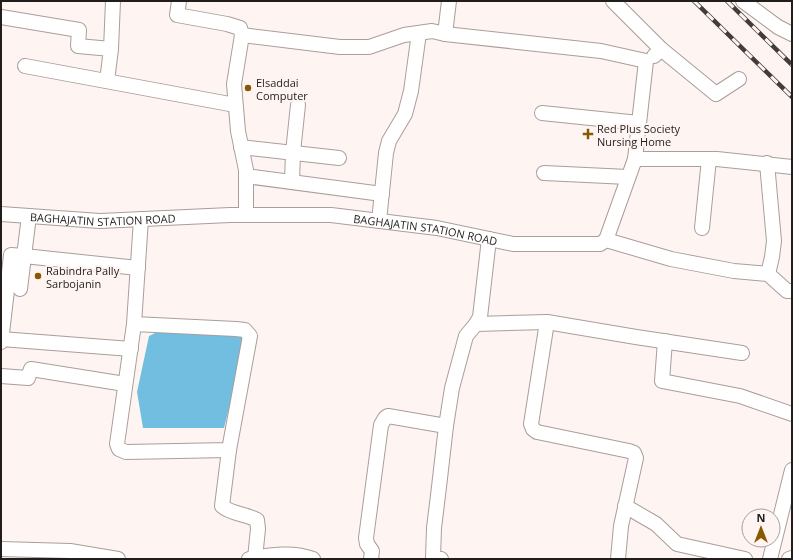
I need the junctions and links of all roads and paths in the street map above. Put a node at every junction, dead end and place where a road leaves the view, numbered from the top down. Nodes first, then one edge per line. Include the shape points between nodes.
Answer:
1 (114, 1) edge
2 (179, 1) edge
3 (449, 1) edge
4 (613, 1) edge
5 (743, 1) edge
6 (1, 17) edge
7 (419, 33) junction
8 (446, 34) junction
9 (792, 34) edge
10 (242, 35) junction
11 (111, 49) junction
12 (661, 49) junction
13 (646, 61) junction
14 (25, 66) dead end
15 (739, 79) dead end
16 (107, 81) junction
17 (236, 105) junction
18 (298, 105) dead end
19 (542, 113) dead end
20 (638, 123) junction
21 (241, 147) junction
22 (293, 152) junction
23 (339, 158) dead end
24 (635, 159) junction
25 (709, 159) junction
26 (767, 163) junction
27 (792, 166) edge
28 (544, 173) dead end
29 (246, 176) junction
30 (628, 177) junction
31 (292, 182) junction
32 (382, 194) junction
33 (1, 214) edge
34 (246, 214) junction
35 (29, 216) junction
36 (141, 219) junction
37 (379, 221) junction
38 (702, 228) dead end
39 (489, 239) junction
40 (606, 240) junction
41 (24, 256) junction
42 (138, 268) junction
43 (768, 274) junction
44 (20, 289) dead end
45 (792, 291) edge
46 (547, 322) junction
47 (134, 324) junction
48 (476, 324) junction
49 (1, 341) edge
50 (665, 341) junction
51 (131, 349) junction
52 (742, 353) dead end
53 (1, 376) edge
54 (125, 384) junction
55 (792, 414) edge
56 (446, 426) junction
57 (229, 450) junction
58 (792, 470) edge
59 (625, 506) junction
60 (1, 550) edge
61 (687, 553) edge
62 (252, 558) edge
63 (792, 558) edge
64 (118, 559) edge
65 (313, 559) edge
66 (371, 559) edge
67 (440, 559) edge
68 (618, 559) edge
69 (745, 559) edge
70 (770, 559) edge
71 (789, 559) edge

1 - 11 street
2 - 10 street via 177,15 227,24 240,28
3 - 8 street
4 - 12 street
5 - 9 street via 778,27
6 - 11 street via 79,30 78,46
7 - 8 street via 432,31
7 - 10 street via 404,35 369,48 340,48
7 - 32 street via 405,114 386,153
8 - 13 street via 601,51
10 - 17 street via 234,84
11 - 16 street
12 - 13 street via 652,59
12 - 15 street via 716,94
13 - 20 street
14 - 16 street
16 - 17 street
17 - 21 street
18 - 22 street
19 - 20 street
20 - 24 street
21 - 22 street
21 - 29 street
22 - 23 street
22 - 31 street
24 - 25 street
24 - 30 street
25 - 26 street
25 - 38 street
26 - 27 street
26 - 43 street via 774,241
28 - 30 street
29 - 31 street
29 - 34 street
30 - 40 street
31 - 32 street
32 - 37 street
33 - 35 street, BAGHAJATIN STATION ROAD
34 - 36 street, BAGHAJATIN STATION ROAD
34 - 37 street, BAGHAJATIN STATION ROAD via 331,214
35 - 36 street, BAGHAJATIN STATION ROAD via 100,221
35 - 41 street
36 - 42 street
37 - 39 street, BAGHAJATIN STATION ROAD via 437,228
39 - 40 street, BAGHAJATIN STATION ROAD via 513,244 600,244
39 - 48 street via 480,317
40 - 43 street via 671,259
41 - 42 street
41 - 44 street
41 - 49 street via 11,255
42 - 47 street
43 - 45 street via 787,290
46 - 48 street
46 - 50 street
46 - 59 street via 531,424 533,429 634,453 636,458
47 - 51 street
47 - 57 street via 236,328 245,330 250,336
48 - 56 street via 466,336 452,388
49 - 51 street
50 - 52 street
50 - 55 street via 662,381 740,396
51 - 54 street
53 - 54 street via 28,378 30,369
54 - 57 street via 117,444 119,450
56 - 66 street via 388,416 383,420 366,538 372,551
56 - 67 street via 434,528 433,558
57 - 62 street via 222,506 226,510 257,520 258,529
58 - 70 street
59 - 61 street via 656,524
59 - 68 street
60 - 64 street via 70,551
61 - 69 street
62 - 65 street via 277,554 306,556
63 - 71 street

